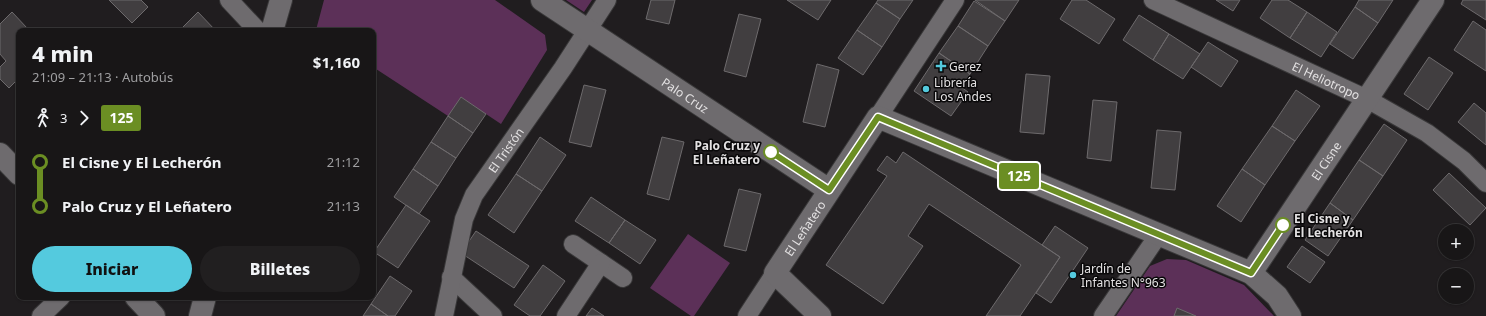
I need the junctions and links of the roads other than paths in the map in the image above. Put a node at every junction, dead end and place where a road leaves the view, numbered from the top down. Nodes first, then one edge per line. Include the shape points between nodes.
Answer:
1 (229, 0) edge
2 (281, 0) edge
3 (542, 0) edge
4 (607, 0) edge
5 (955, 0) edge
6 (1153, 0) edge
7 (1434, 0) edge
8 (255, 28) edge
9 (273, 28) edge
10 (588, 30) junction
11 (1367, 99) junction
12 (878, 117) junction
13 (0, 154) edge
14 (16, 171) edge
15 (1486, 183) edge
16 (829, 190) junction
17 (1159, 234) junction
18 (573, 244) dead end
19 (601, 263) junction
20 (775, 273) junction
21 (1251, 273) junction
22 (451, 277) junction
23 (623, 278) dead end
24 (58, 300) edge
25 (139, 300) edge
26 (204, 300) edge
27 (41, 316) edge
28 (154, 316) edge
29 (200, 316) edge
30 (444, 316) edge
31 (493, 316) edge
32 (566, 316) edge
33 (747, 316) edge
34 (820, 316) edge
35 (1103, 316) edge
36 (1290, 316) edge

1 - 8 street
2 - 9 street
3 - 10 street, Palo Cruz
4 - 10 street, El Tristón
5 - 12 street, El Leñatero
6 - 11 street, El Heliotropo
7 - 11 street, El Cisne
10 - 16 street, Palo Cruz
10 - 22 street, El Tristón via 474,195 464,219
11 - 15 street, El Heliotropo via 1428,133 1464,161
11 - 21 street, El Cisne
12 - 16 street, El Leñatero
12 - 17 street
13 - 14 street
16 - 20 street, El Leñatero
17 - 21 street
17 - 35 street
18 - 19 street
19 - 23 street
19 - 32 street
20 - 33 street, El Leñatero
20 - 34 street
21 - 36 street via 1277,296
22 - 30 street, El Tristón
22 - 31 street
24 - 27 street
25 - 28 street
26 - 29 street

